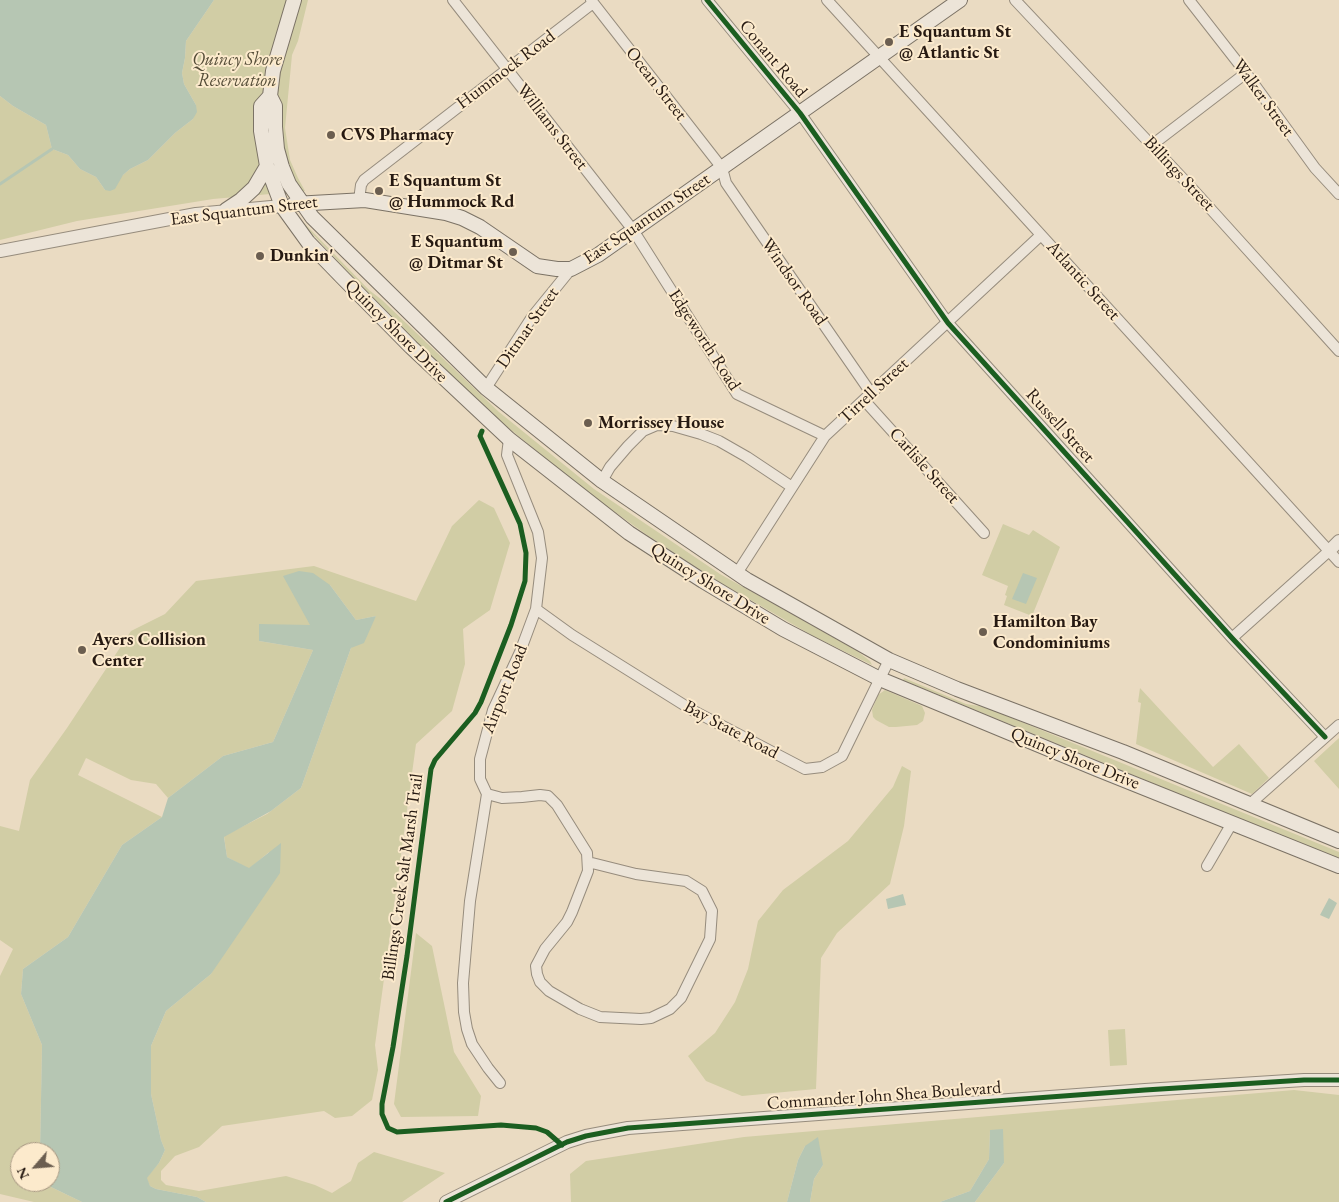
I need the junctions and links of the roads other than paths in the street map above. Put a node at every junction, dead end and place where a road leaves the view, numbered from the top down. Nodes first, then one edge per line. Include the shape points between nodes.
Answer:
1 (294, 0) edge
2 (453, 0) edge
3 (707, 0) edge
4 (827, 0) edge
5 (960, 0) edge
6 (1015, 0) edge
7 (1189, 0) edge
8 (592, 1) edge
9 (880, 58) junction
10 (506, 69) junction
11 (1246, 73) junction
12 (270, 96) junction
13 (800, 113) junction
14 (1152, 145) junction
15 (267, 166) junction
16 (722, 168) junction
17 (1339, 194) edge
18 (360, 200) junction
19 (301, 203) junction
20 (282, 206) junction
21 (226, 210) junction
22 (633, 230) junction
23 (1041, 235) junction
24 (0, 251) edge
25 (571, 269) junction
26 (948, 323) junction
27 (1339, 351) edge
28 (486, 388) junction
29 (868, 396) junction
30 (825, 436) junction
31 (509, 439) junction
32 (602, 481) junction
33 (792, 486) junction
34 (984, 533) dead end
35 (1339, 541) edge
36 (1328, 551) junction
37 (1339, 562) edge
38 (736, 573) junction
39 (536, 609) junction
40 (1232, 638) junction
41 (889, 660) junction
42 (880, 679) junction
43 (1339, 725) edge
44 (1326, 737) junction
45 (487, 794) junction
46 (1250, 804) junction
47 (1232, 823) junction
48 (1339, 841) edge
49 (588, 862) junction
50 (1207, 866) dead end
51 (1339, 866) edge
52 (1339, 1080) edge
53 (500, 1083) dead end
54 (446, 1202) edge

1 - 12 main road, Quincy Shore Drive via 273,71
2 - 10 street, Williams Street
3 - 13 street, Conant Road
4 - 9 street, Atlantic Street
5 - 9 main road, East Squantum Street
6 - 14 street, Billings Street
7 - 11 street, Walker Street
8 - 10 street, Hummock Road
8 - 16 street, Ocean Street
9 - 13 main road, East Squantum Street
9 - 23 street, Atlantic Street
10 - 18 street, Hummock Road via 364,180
10 - 22 street, Williams Street
11 - 14 street
11 - 17 street, Walker Street via 1315,168
12 - 15 main road, Quincy Shore Drive via 261,106
12 - 19 main road, Quincy Shore Drive via 275,106 282,167
13 - 16 main road, East Squantum Street
13 - 26 street, Russell Street
14 - 27 street, Billings Street
15 - 20 main road, Quincy Shore Drive
15 - 21 main road via 254,188
16 - 22 main road, East Squantum Street
16 - 29 street, Windsor Road via 726,183
18 - 19 main road, East Squantum Street
18 - 25 main road, East Squantum Street via 462,218 537,266
19 - 20 main road, East Squantum Street
19 - 28 main road, Quincy Shore Drive
20 - 21 street, East Squantum Street
20 - 31 main road, Quincy Shore Drive via 308,242 341,276
21 - 24 street, East Squantum Street
22 - 25 main road, East Squantum Street via 598,255
22 - 30 street, Edgeworth Road via 738,394
23 - 26 street, Tirrell Street
23 - 36 street, Atlantic Street
25 - 28 street, Ditmar Street via 532,316
26 - 29 street, Tirrell Street
26 - 40 street, Russell Street
28 - 32 main road, Quincy Shore Drive
29 - 30 street, Tirrell Street
29 - 34 street, Carlisle Street
30 - 33 street, Tirrell Street
31 - 39 street, Airport Road via 507,455 530,510 542,551
31 - 42 main road, Quincy Shore Drive via 629,533 695,576 783,629
32 - 33 street via 628,446 643,431 657,425 672,426 710,438 738,451
32 - 38 main road, Quincy Shore Drive
33 - 38 street, Tirrell Street
35 - 36 street
36 - 37 street, Atlantic Street
36 - 40 street
38 - 41 main road, Quincy Shore Drive
39 - 42 street, Bay State Road via 692,710 806,769 822,767 842,756
39 - 45 street, Airport Road via 493,710 485,738 480,779
40 - 44 street, Russell Street
41 - 42 street, Bay State Road
41 - 46 main road, Quincy Shore Drive
42 - 47 main road, Quincy Shore Drive
43 - 44 street
44 - 46 street
45 - 49 street via 502,798 548,796 587,853
45 - 53 street, Airport Road via 470,901 463,993 472,1044
46 - 48 main road, Quincy Shore Drive
47 - 50 street
47 - 51 main road, Quincy Shore Drive
49 - 49 street via 588,871 572,912 536,966 540,982 548,991 580,1010 600,1017 641,1019 670,1010 681,998 710,939 712,911 702,891 686,881 636,874
52 - 54 street, Commander John Shea Boulevard via 1158,1089 628,1128 568,1142

